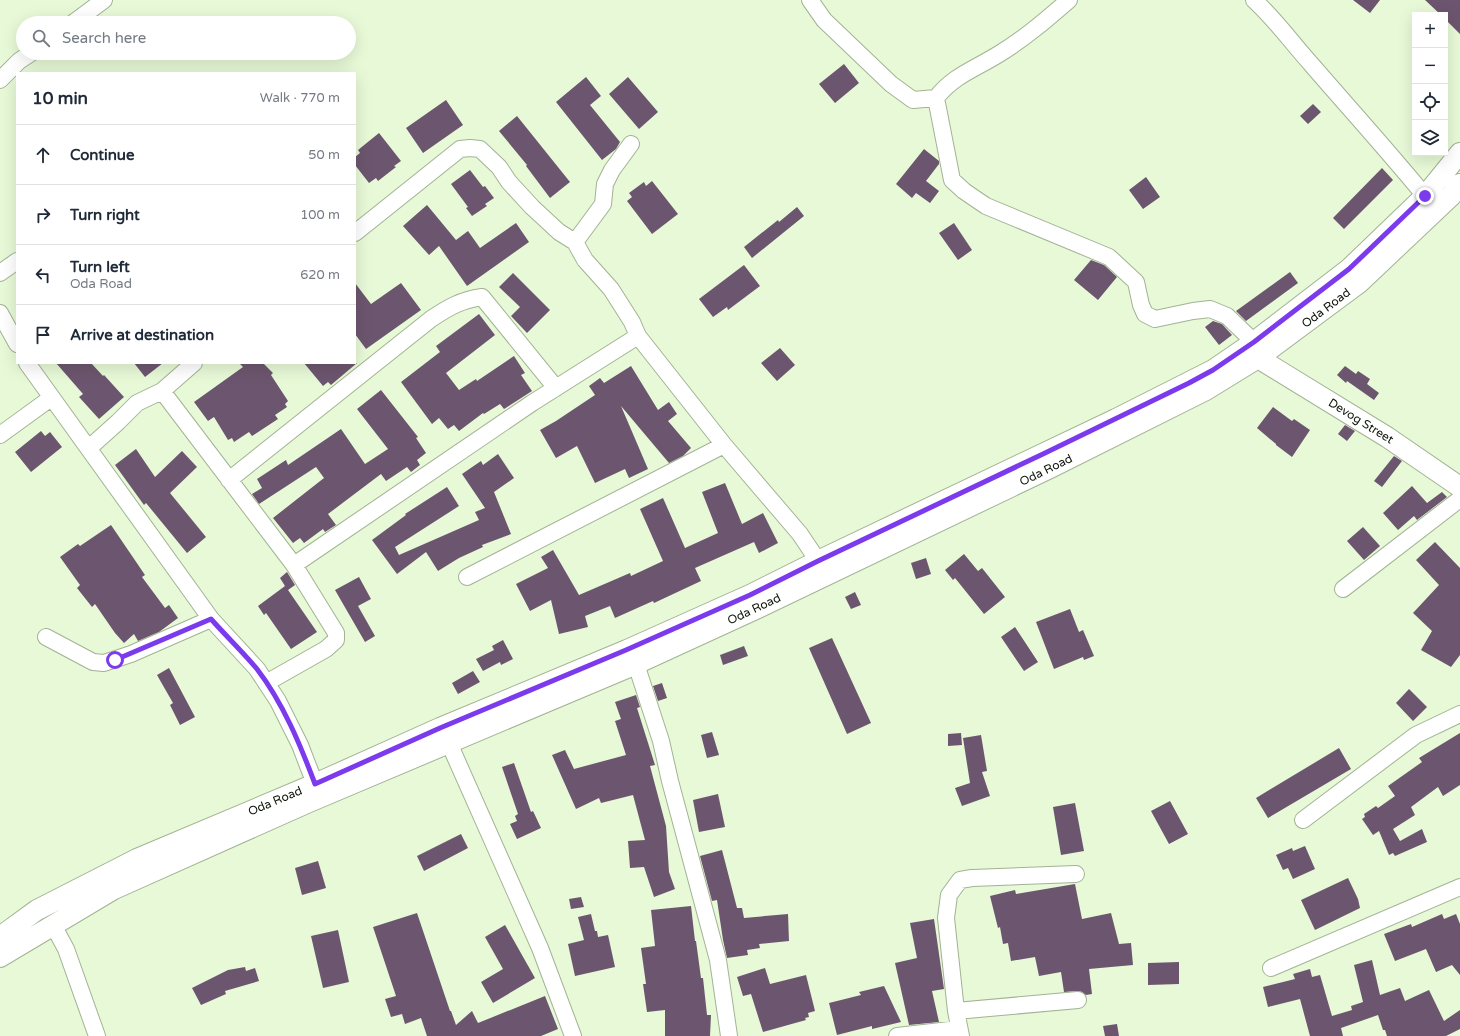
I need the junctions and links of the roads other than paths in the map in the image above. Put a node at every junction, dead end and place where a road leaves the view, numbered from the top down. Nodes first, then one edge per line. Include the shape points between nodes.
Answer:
1 (104, 0) edge
2 (810, 0) edge
3 (1069, 0) edge
4 (1254, 0) edge
5 (82, 16) edge
6 (20, 60) edge
7 (0, 80) edge
8 (936, 98) junction
9 (631, 144) dead end
10 (1460, 153) edge
11 (1460, 184) edge
12 (1425, 196) junction
13 (356, 232) edge
14 (574, 242) junction
15 (16, 263) edge
16 (0, 273) edge
17 (0, 313) edge
18 (638, 336) junction
19 (16, 342) edge
20 (1256, 350) junction
21 (28, 364) edge
22 (193, 364) edge
23 (556, 388) junction
24 (162, 391) junction
25 (51, 398) junction
26 (0, 435) edge
27 (724, 444) junction
28 (89, 448) junction
29 (229, 480) junction
30 (1460, 487) edge
31 (1460, 499) edge
32 (818, 561) junction
33 (294, 565) junction
34 (467, 577) dead end
35 (1343, 589) dead end
36 (211, 619) junction
37 (46, 637) dead end
38 (636, 664) junction
39 (266, 683) junction
40 (1460, 714) edge
41 (449, 743) junction
42 (315, 784) junction
43 (1303, 820) dead end
44 (207, 838) junction
45 (1076, 874) dead end
46 (1460, 887) edge
47 (52, 925) junction
48 (0, 937) edge
49 (0, 957) edge
50 (1271, 968) dead end
51 (1078, 1000) dead end
52 (956, 1011) junction
53 (960, 1033) edge
54 (97, 1036) edge
55 (573, 1036) edge
56 (729, 1036) edge
57 (897, 1036) edge

1 - 5 street
2 - 8 street via 824,20 892,84 913,100
3 - 8 street via 1027,35 998,55 962,74
4 - 12 street via 1372,132
6 - 7 street
8 - 20 street via 952,180 964,191 986,206 1109,256 1136,282 1145,314 1155,319 1210,309 1227,316
9 - 14 street via 605,184 603,204
10 - 12 street, Oda Road
11 - 20 street, Oda Road via 1451,196 1359,283
12 - 20 street, Oda Road via 1349,269
13 - 14 street via 460,149 470,148 480,149 499,167 532,207
14 - 18 street via 585,260 611,289
15 - 16 street
17 - 19 street
18 - 23 street
18 - 27 street
20 - 30 street, Devog Street
20 - 32 street, Oda Road
20 - 38 street, Oda Road via 1206,390 1132,428
21 - 25 street
22 - 24 street
23 - 29 street via 482,297 466,300 450,306 431,319
23 - 33 street
24 - 28 street via 136,403
24 - 29 street
25 - 26 street
25 - 28 street
27 - 32 street via 800,534
27 - 34 street
28 - 36 street
29 - 33 street
31 - 35 street
32 - 42 street, Oda Road via 750,595 626,650
33 - 39 street via 336,633 336,640 326,649
36 - 37 street via 104,663 93,662
36 - 39 street via 257,669
38 - 41 street, Oda Road
38 - 56 street via 661,741 718,960
39 - 42 street via 300,745
40 - 43 street via 1416,735
41 - 44 street, Oda Road
41 - 55 street via 540,948
42 - 44 street, Oda Road
44 - 47 street, Oda Road
44 - 48 street, Oda Road via 137,859 37,910
45 - 52 street via 960,880 948,895 946,918
46 - 50 street
47 - 49 street, Oda Road
47 - 54 street via 66,949
51 - 52 street
52 - 53 street
53 - 57 street

